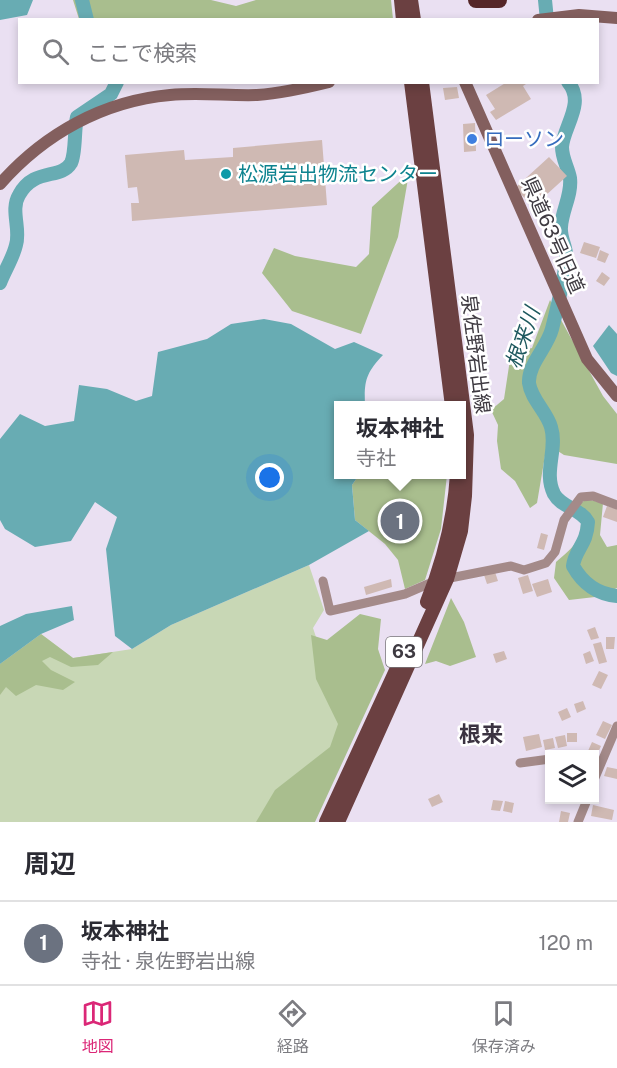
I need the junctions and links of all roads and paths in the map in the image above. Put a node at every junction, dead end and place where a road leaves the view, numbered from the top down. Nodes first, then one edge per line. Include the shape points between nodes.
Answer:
1 (401, 0) edge
2 (411, 0) edge
3 (476, 0) edge
4 (499, 0) edge
5 (403, 18) edge
6 (414, 18) edge
7 (546, 18) edge
8 (617, 18) edge
9 (319, 84) edge
10 (411, 84) edge
11 (422, 84) edge
12 (466, 84) edge
13 (0, 184) edge
14 (617, 396) edge
15 (451, 401) edge
16 (463, 401) edge
17 (466, 427) edge
18 (466, 466) edge
19 (457, 479) edge
20 (466, 479) edge
21 (617, 505) edge
22 (441, 580) junction
23 (323, 581) dead end
24 (617, 726) edge
25 (606, 750) junction
26 (617, 755) edge
27 (545, 760) edge
28 (599, 760) edge
29 (520, 764) dead end
30 (585, 804) edge
31 (326, 822) edge
32 (338, 822) edge
33 (578, 822) edge

1 - 5 main road
2 - 6 main road
3 - 4 highway
7 - 8 street
9 - 13 street via 272,93 145,98 106,109 63,130 17,165
10 - 15 main road, 泉佐野岩出線
11 - 16 main road, 泉佐野岩出線 / 63
12 - 14 street, 県道63号旧道 via 587,359
17 - 18 main road, 泉佐野岩出線 / 63
19 - 22 main road, 泉佐野岩出線 / 63
20 - 22 main road, 泉佐野岩出線 / 63 via 461,531
21 - 22 street via 593,496 582,497 564,520 555,552 546,563 524,570 511,566
22 - 23 street via 405,594 330,610
22 - 31 main road, 泉佐野岩出線 / 63
22 - 32 main road, 泉佐野岩出線 / 63
24 - 25 street
25 - 26 street
25 - 28 street
27 - 29 street
30 - 33 street

